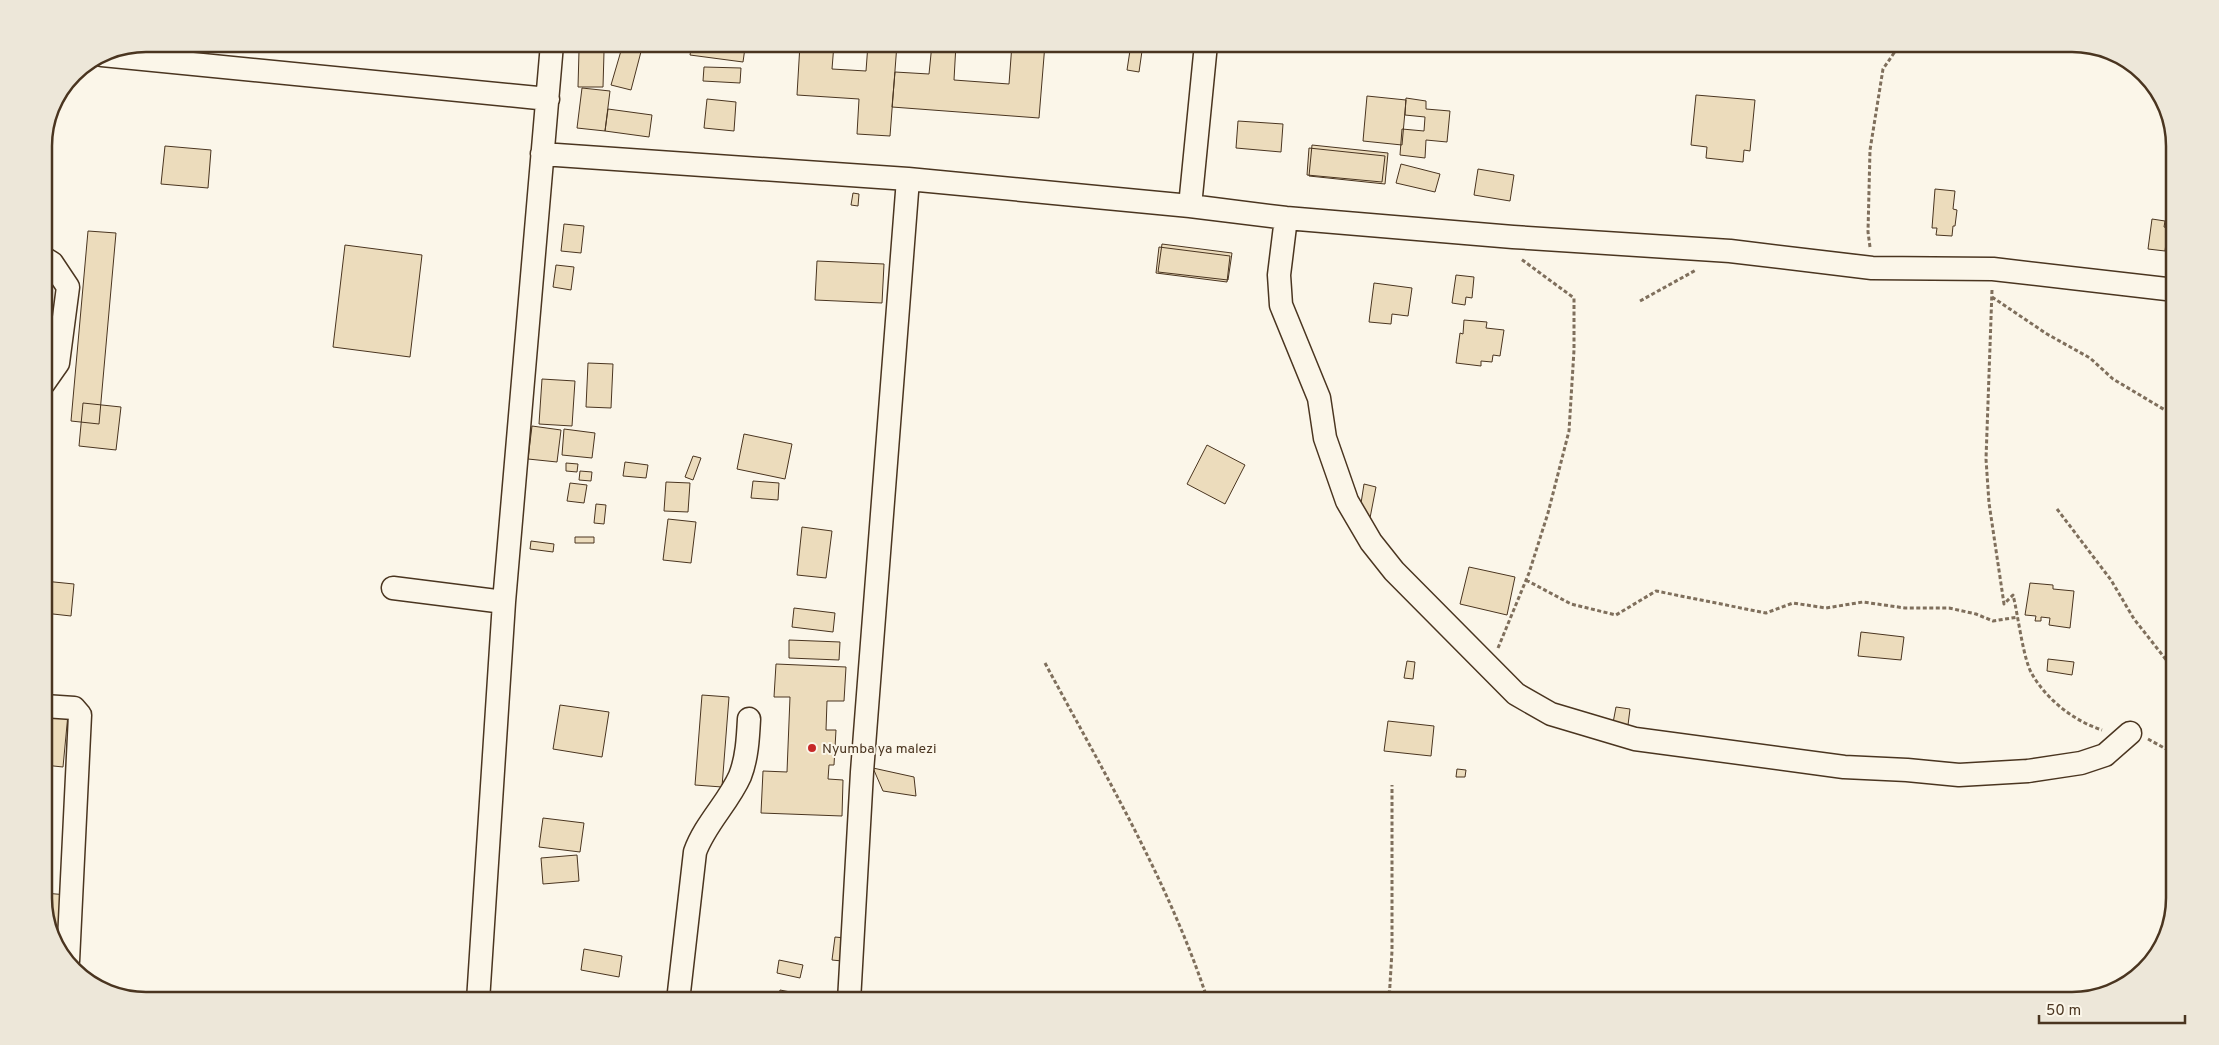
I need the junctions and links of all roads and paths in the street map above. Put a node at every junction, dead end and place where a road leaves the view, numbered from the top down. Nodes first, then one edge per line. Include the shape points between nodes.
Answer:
1 (1205, 52) edge
2 (1894, 52) edge
3 (551, 53) edge
4 (124, 55) edge
5 (548, 100) junction
6 (542, 154) junction
7 (908, 179) junction
8 (1190, 206) junction
9 (1286, 218) junction
10 (1513, 237) junction
11 (53, 264) edge
12 (1872, 268) junction
13 (1697, 269) dead end
14 (1992, 269) junction
15 (2166, 289) edge
16 (1992, 297) junction
17 (1640, 301) dead end
18 (53, 370) edge
19 (2166, 411) edge
20 (2057, 509) dead end
21 (1526, 580) junction
22 (393, 588) dead end
23 (504, 602) junction
24 (2018, 617) junction
25 (2166, 660) edge
26 (1045, 663) dead end
27 (1489, 668) junction
28 (53, 707) edge
29 (749, 719) dead end
30 (2130, 733) junction
31 (2166, 749) edge
32 (1392, 785) dead end
33 (68, 952) edge
34 (1390, 991) edge
35 (479, 992) edge
36 (679, 992) edge
37 (849, 992) edge
38 (1205, 992) edge

1 - 8 street
2 - 12 path via 1883,69 1870,150 1868,232
3 - 5 street
4 - 5 street
5 - 6 street
6 - 7 street
6 - 23 street
7 - 8 street
7 - 37 street via 862,772
8 - 9 street
9 - 10 street
9 - 27 street via 1279,275 1281,305 1319,398 1325,438 1347,501 1371,542 1394,572
10 - 12 street via 1730,251
10 - 21 path via 1520,259 1574,298 1569,431 1548,513
11 - 18 street via 68,287 58,363
12 - 14 street
13 - 17 path
14 - 15 street
14 - 16 path
16 - 19 path
16 - 24 path via 1986,459 1989,504 2004,604 2012,595
20 - 25 path
21 - 24 path via 1571,604 1616,615 1656,591 1766,612 1793,602 1826,608 1863,602 1905,608 1949,608 1993,622
21 - 27 path
22 - 23 street
23 - 35 street
24 - 30 path via 2032,674 2050,696 2073,718 2090,726
26 - 38 path via 1166,895 1189,945
27 - 30 street via 1516,694 1551,714 1635,739 1844,767 1958,775 2028,771 2081,763 2105,755
28 - 33 street via 74,708 80,715
29 - 36 street via 747,750 740,776 695,852
30 - 31 path
32 - 34 path

